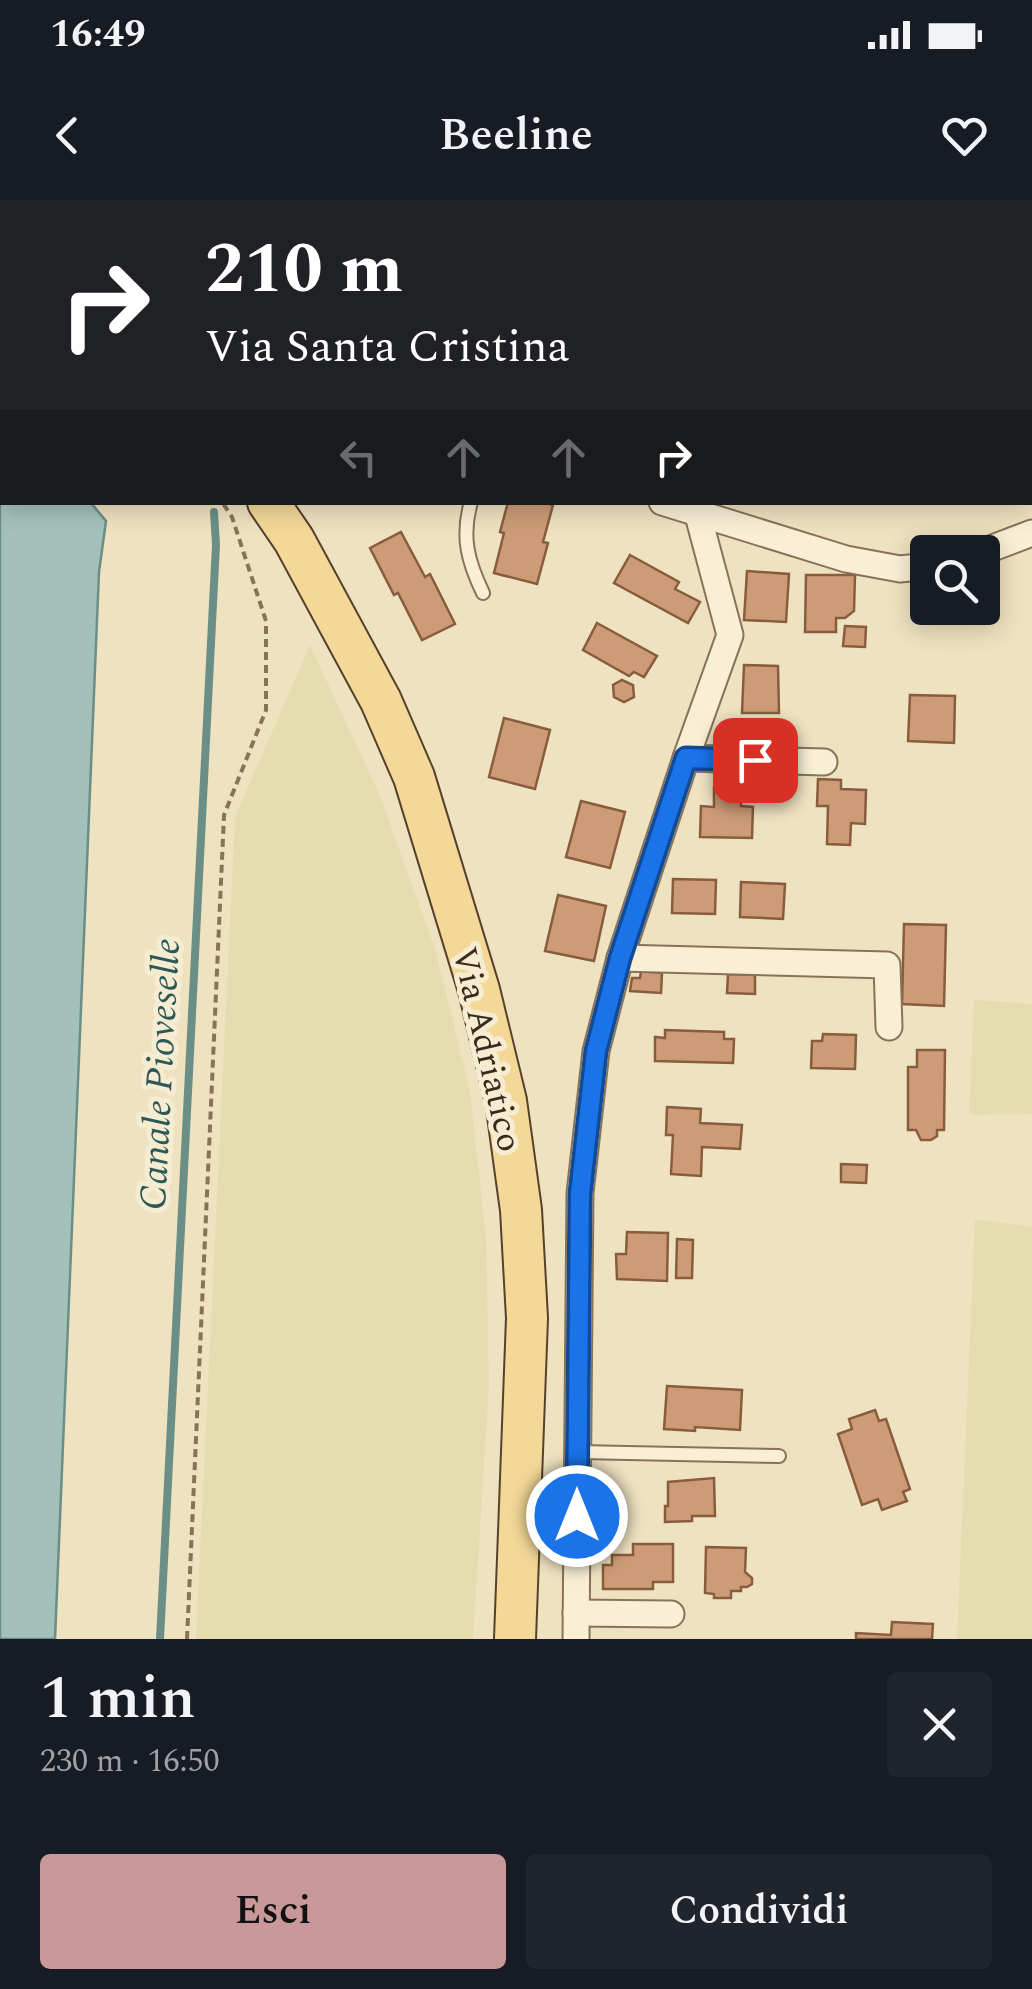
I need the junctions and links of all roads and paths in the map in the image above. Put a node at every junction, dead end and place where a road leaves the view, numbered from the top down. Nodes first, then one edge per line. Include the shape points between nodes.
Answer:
1 (224, 505) edge
2 (270, 505) edge
3 (470, 505) edge
4 (670, 505) edge
5 (698, 515) junction
6 (1032, 533) edge
7 (1000, 545) edge
8 (910, 568) edge
9 (483, 593) dead end
10 (686, 758) junction
11 (824, 762) dead end
12 (620, 958) junction
13 (889, 1027) dead end
14 (578, 1452) junction
15 (779, 1456) dead end
16 (671, 1614) dead end
17 (576, 1626) edge
18 (186, 1639) edge
19 (515, 1639) edge

1 - 18 path via 266,621 266,710 224,814
2 - 19 main road, Via Adriatico via 381,702 414,777 480,990 506,1100 527,1318
3 - 9 lane via 465,548
4 - 5 street
5 - 8 street via 846,560
5 - 10 street via 730,635
6 - 7 street
10 - 11 street
10 - 12 street
12 - 13 street via 886,965
12 - 14 street via 596,1051 580,1194
14 - 15 lane
14 - 17 street
16 - 17 street

